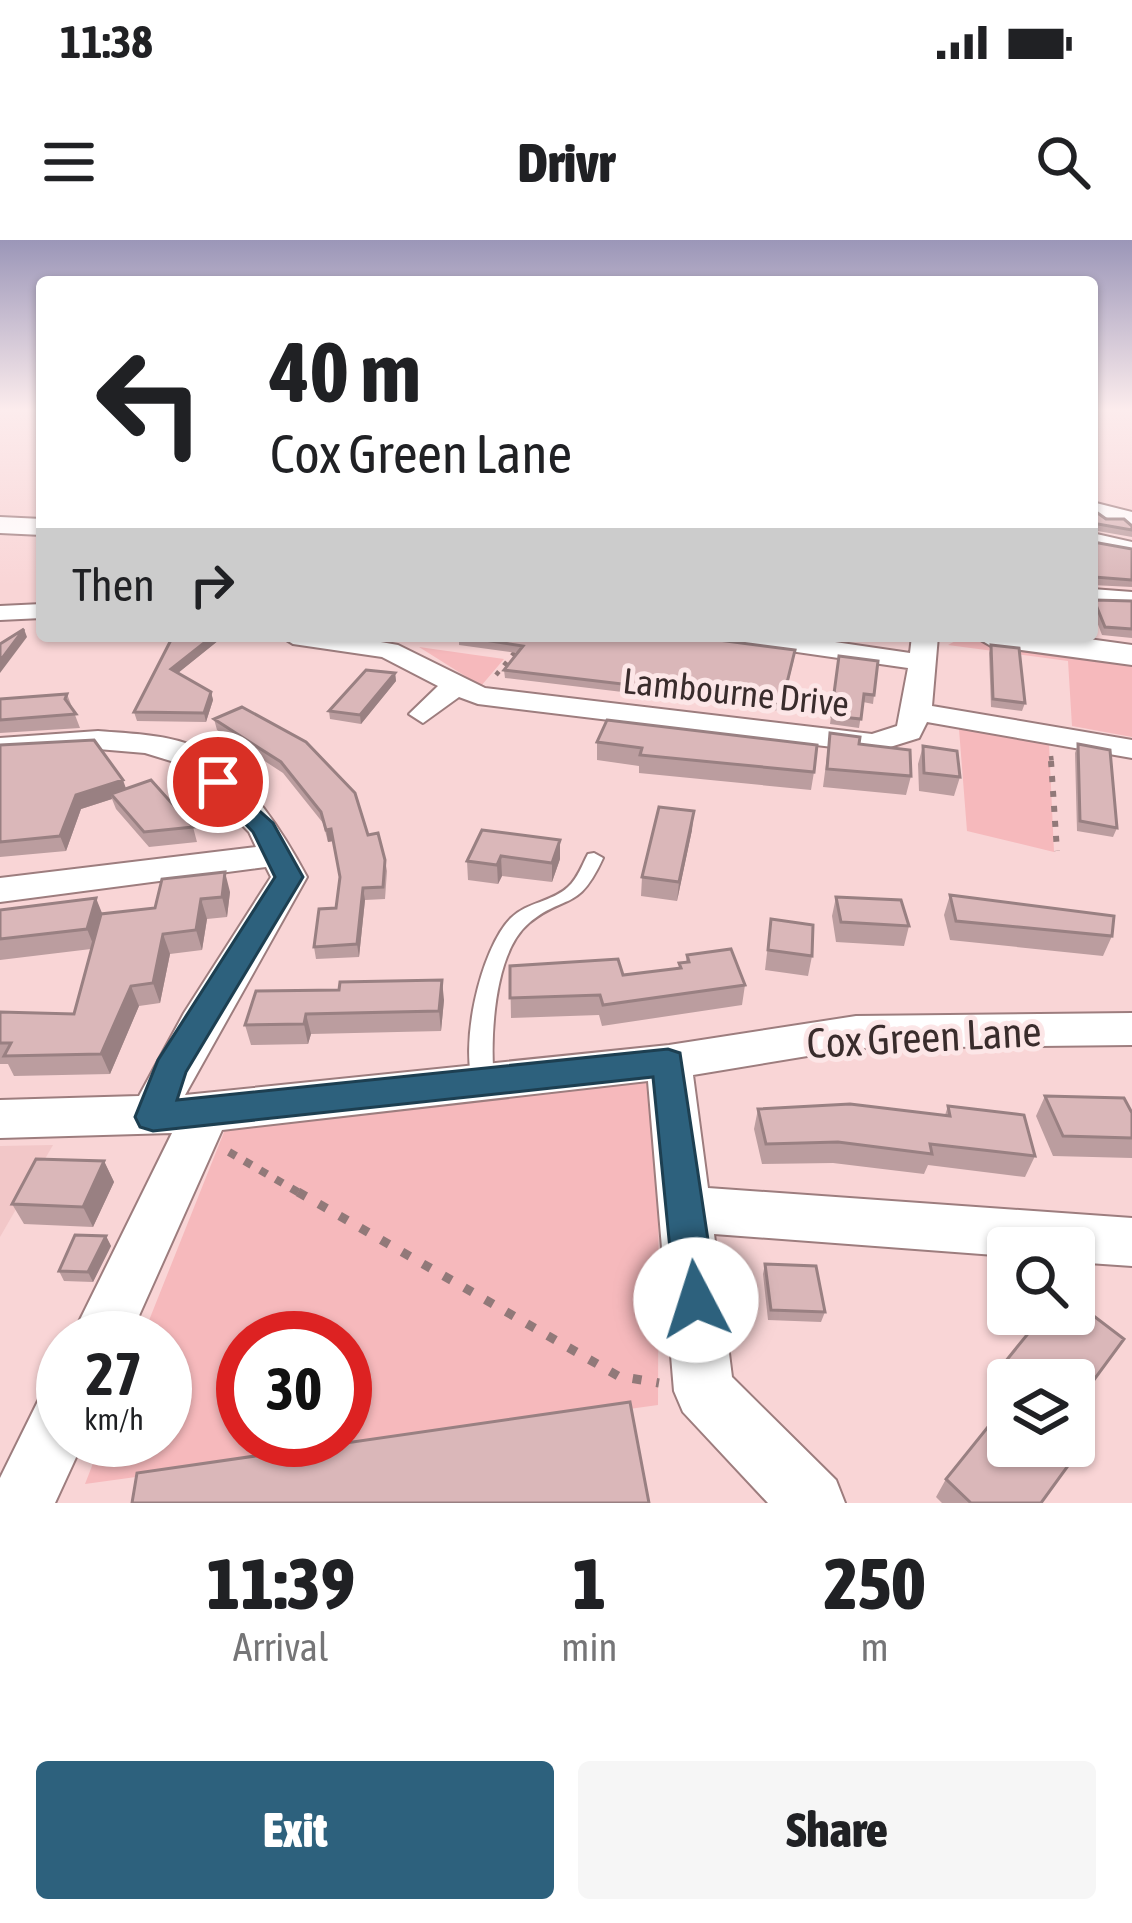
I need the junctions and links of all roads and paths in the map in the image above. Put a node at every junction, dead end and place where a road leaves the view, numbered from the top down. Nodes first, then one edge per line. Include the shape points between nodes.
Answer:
1 (1098, 510) edge
2 (1132, 518) edge
3 (0, 525) edge
4 (36, 527) edge
5 (1098, 540) edge
6 (1132, 548) edge
7 (1098, 596) edge
8 (1132, 599) edge
9 (36, 610) edge
10 (0, 613) edge
11 (522, 642) edge
12 (825, 642) edge
13 (1033, 642) edge
14 (399, 643) edge
15 (923, 649) edge
16 (1132, 656) edge
17 (468, 692) junction
18 (917, 712) junction
19 (423, 715) dead end
20 (1049, 734) junction
21 (0, 747) edge
22 (1132, 749) edge
23 (1058, 851) dead end
24 (279, 855) junction
25 (595, 859) dead end
26 (0, 890) edge
27 (1132, 1029) edge
28 (668, 1062) junction
29 (483, 1083) junction
30 (206, 1113) junction
31 (153, 1117) junction
32 (0, 1118) edge
33 (688, 1209) junction
34 (1132, 1242) edge
35 (113, 1311) edge
36 (704, 1391) junction
37 (39, 1467) edge
38 (807, 1501) edge
39 (22, 1503) edge

1 - 2 street
3 - 4 street
5 - 6 street
7 - 8 street
9 - 10 street
11 - 17 path
12 - 15 street
13 - 16 street
14 - 17 street, Lambourne Drive
15 - 18 street
17 - 18 street, Lambourne Drive via 874,743 909,732
17 - 19 street via 438,696
18 - 20 street
20 - 22 street
20 - 23 path
21 - 24 street via 98,740 195,758
24 - 26 street
24 - 31 street via 289,877 170,1069
25 - 29 lane via 577,893 515,924 496,960 478,1053
27 - 28 street, Cox Green Lane via 856,1032
28 - 29 street, Cox Green Lane
28 - 33 street
29 - 30 street, Cox Green Lane
30 - 31 street, Cox Green Lane
30 - 35 street
30 - 36 path via 230,1155 617,1376
31 - 32 street, Cox Green Lane
33 - 34 street
33 - 36 street
36 - 38 street
37 - 39 street

